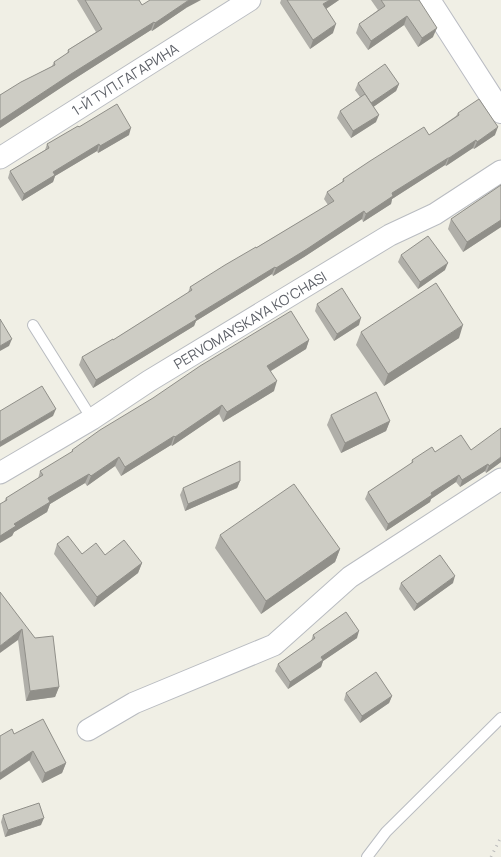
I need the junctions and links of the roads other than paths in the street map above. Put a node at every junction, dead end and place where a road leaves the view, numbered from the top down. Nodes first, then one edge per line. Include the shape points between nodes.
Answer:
1 (250, 0) edge
2 (429, 0) edge
3 (501, 112) edge
4 (0, 158) edge
5 (501, 171) edge
6 (33, 325) dead end
7 (92, 419) junction
8 (0, 473) edge
9 (501, 479) edge
10 (501, 718) edge
11 (88, 730) dead end
12 (367, 857) edge

1 - 4 street, 1-Й ТУП.ГАГАРИНА
2 - 3 main road
5 - 7 street, PERVOMAYSKAYA KO'CHASI via 435,214 378,242 149,381
6 - 7 lane
7 - 8 street, PERVOMAYSKAYA KO'CHASI
9 - 11 street via 350,577 274,645 134,703
10 - 12 lane via 386,832

